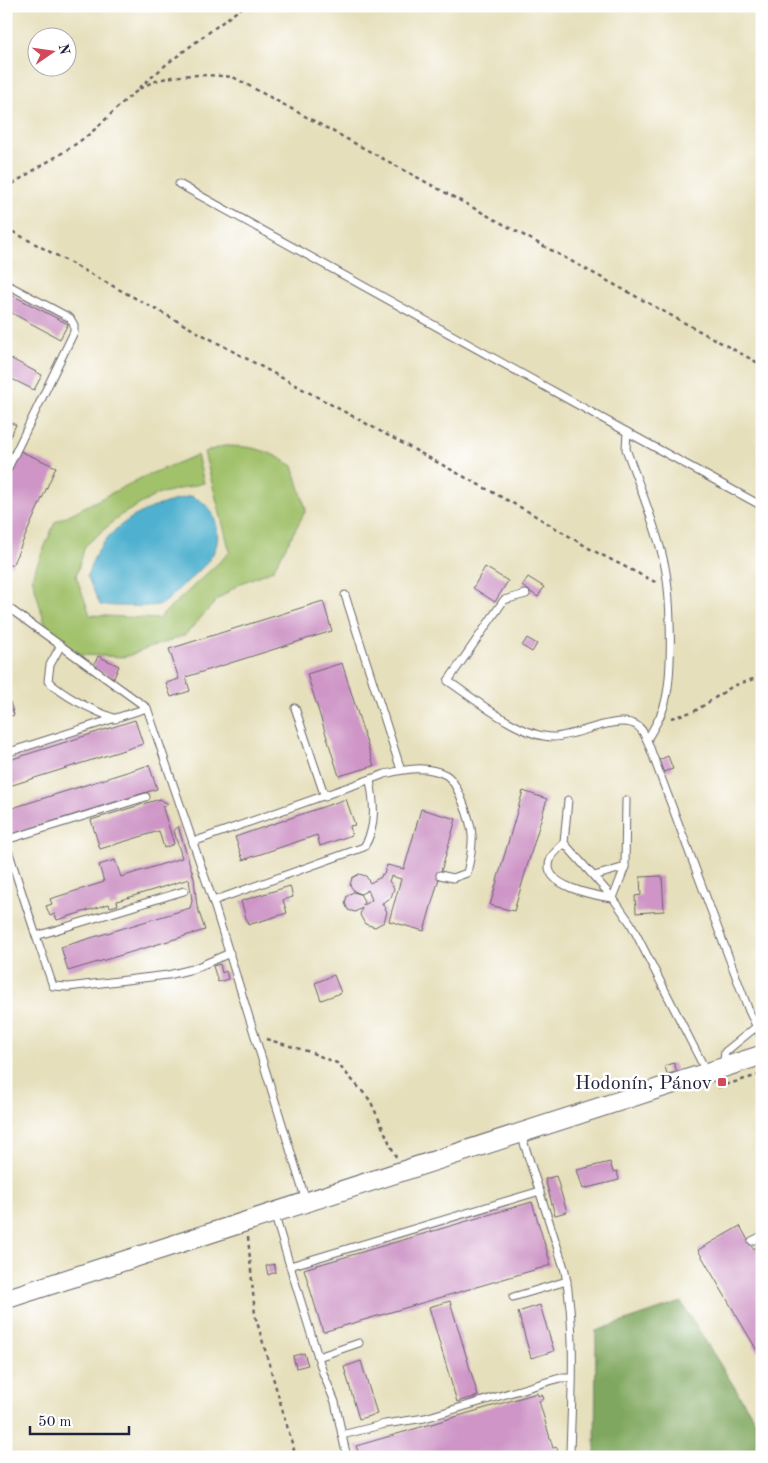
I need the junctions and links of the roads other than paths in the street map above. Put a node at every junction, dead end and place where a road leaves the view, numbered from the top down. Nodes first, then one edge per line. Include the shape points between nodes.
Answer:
1 (179, 184) dead end
2 (6, 284) edge
3 (627, 432) junction
4 (6, 472) edge
5 (762, 506) edge
6 (526, 594) dead end
7 (345, 595) dead end
8 (6, 606) edge
9 (60, 646) junction
10 (147, 708) junction
11 (295, 708) dead end
12 (116, 719) junction
13 (648, 740) junction
14 (6, 753) edge
15 (401, 770) junction
16 (370, 780) junction
17 (146, 796) dead end
18 (325, 797) junction
19 (568, 800) dead end
20 (626, 800) dead end
21 (6, 840) edge
22 (193, 842) junction
23 (6, 844) edge
24 (564, 844) junction
25 (625, 867) junction
26 (440, 875) dead end
27 (594, 876) junction
28 (184, 891) dead end
29 (613, 898) junction
30 (213, 901) junction
31 (36, 936) junction
32 (230, 954) junction
33 (756, 1027) junction
34 (762, 1038) edge
35 (762, 1055) edge
36 (715, 1071) junction
37 (521, 1134) junction
38 (540, 1191) junction
39 (307, 1202) junction
40 (274, 1212) junction
41 (762, 1236) edge
42 (752, 1241) dead end
43 (290, 1266) junction
44 (567, 1281) junction
45 (512, 1297) dead end
46 (6, 1299) edge
47 (359, 1343) dead end
48 (318, 1357) junction
49 (572, 1378) junction
50 (342, 1435) junction
51 (347, 1457) edge
52 (567, 1457) edge

1 - 3 lane
2 - 4 lane via 70,318 74,325 74,332
3 - 5 lane
3 - 13 lane via 626,449 663,557 668,588 669,671 664,706
6 - 13 lane via 504,600 448,681 518,726 542,736 561,737 627,722 641,729
7 - 15 lane
8 - 9 lane
9 - 10 lane
9 - 12 lane via 50,665 48,681 58,690
10 - 12 lane
10 - 22 lane
11 - 18 lane
12 - 14 lane
13 - 33 lane
15 - 16 lane
15 - 26 lane via 416,768 446,775 455,784 472,832 472,854 467,873 453,878
16 - 18 lane
16 - 30 lane via 374,804 371,837 364,847
17 - 21 lane
18 - 22 lane
19 - 24 lane
20 - 25 lane
22 - 30 lane
23 - 31 lane
24 - 27 lane
24 - 29 lane via 551,858 554,878 590,895
25 - 27 lane
25 - 29 lane
27 - 29 lane
28 - 31 lane
29 - 36 lane
30 - 32 lane
31 - 32 lane via 53,986 168,975
32 - 39 lane
33 - 34 lane
33 - 36 lane via 725,1052
35 - 36 main road
36 - 37 main road
37 - 38 lane
37 - 39 main road
38 - 43 lane
38 - 44 lane
39 - 40 main road
40 - 43 lane
40 - 46 main road
41 - 42 lane
43 - 48 lane
44 - 45 lane
44 - 49 lane
47 - 48 lane
48 - 50 lane
49 - 50 lane via 560,1378 426,1418
49 - 52 lane via 570,1452
50 - 51 lane

